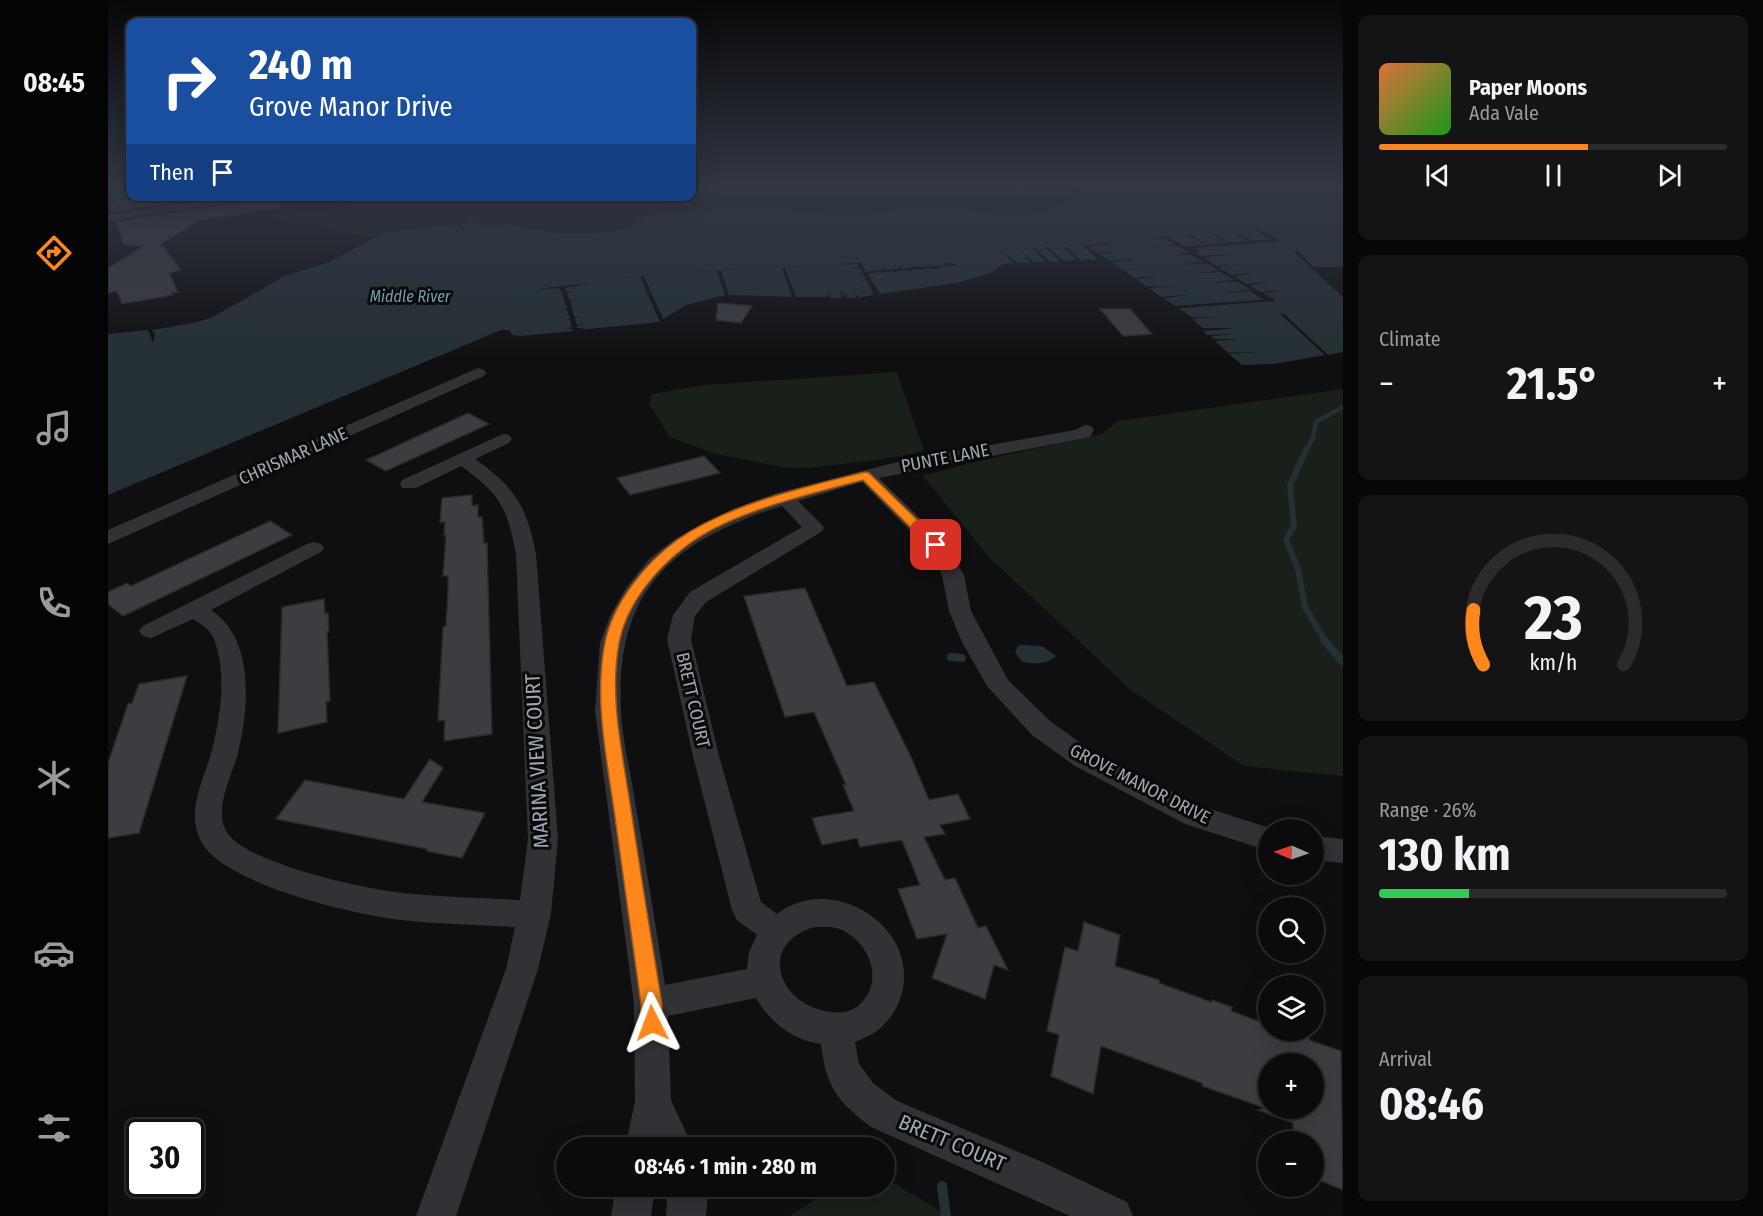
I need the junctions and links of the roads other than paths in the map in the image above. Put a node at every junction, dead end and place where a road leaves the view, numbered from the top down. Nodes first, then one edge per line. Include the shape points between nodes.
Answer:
1 (478, 373) dead end
2 (1085, 429) dead end
3 (503, 439) dead end
4 (463, 459) junction
5 (865, 476) junction
6 (409, 484) dead end
7 (784, 497) junction
8 (108, 538) edge
9 (314, 548) dead end
10 (194, 609) junction
11 (151, 631) dead end
12 (1258, 836) edge
13 (1324, 849) edge
14 (1343, 851) edge
15 (535, 914) junction
16 (777, 932) junction
17 (765, 981) junction
18 (651, 1004) junction
19 (836, 1029) junction
20 (653, 1101) junction
21 (646, 1137) edge
22 (669, 1137) edge
23 (635, 1197) edge
24 (686, 1197) edge
25 (436, 1216) edge
26 (632, 1216) edge
27 (686, 1216) edge
28 (1113, 1216) edge

1 - 8 street, CHRISMAR LANE
2 - 5 street, PUNTE LANE via 1075,435
3 - 4 street
4 - 6 street
4 - 15 street, MARINA VIEW COURT via 503,490 514,506 523,536 543,839
5 - 7 street, PUNTE LANE
5 - 12 street, GROVE MANOR DRIVE via 936,545 953,575 960,611 999,686 1041,728 1084,759 1195,816
7 - 16 street, BRETT COURT via 814,528 698,597 684,615 679,639 748,910
7 - 18 street, PUNTE LANE via 740,513 682,543 658,563 621,616 612,643 608,711
9 - 10 street
10 - 11 street
10 - 15 street via 217,626 230,660 232,714 208,813 213,837 234,859 304,884 399,906
13 - 14 street
15 - 25 street, MARINA VIEW COURT via 522,969
16 - 17 street via 767,947
16 - 19 street via 794,919 815,914 838,915 859,924 876,939 888,958 891,980 885,1001 870,1018 849,1028
17 - 18 street
17 - 19 street via 780,1008 800,1023
18 - 20 street, PUNTE LANE
19 - 28 street, BRETT COURT via 842,1071 860,1096 884,1114
20 - 21 street, PUNTE LANE
20 - 22 street, PUNTE LANE
23 - 26 street
24 - 27 street

